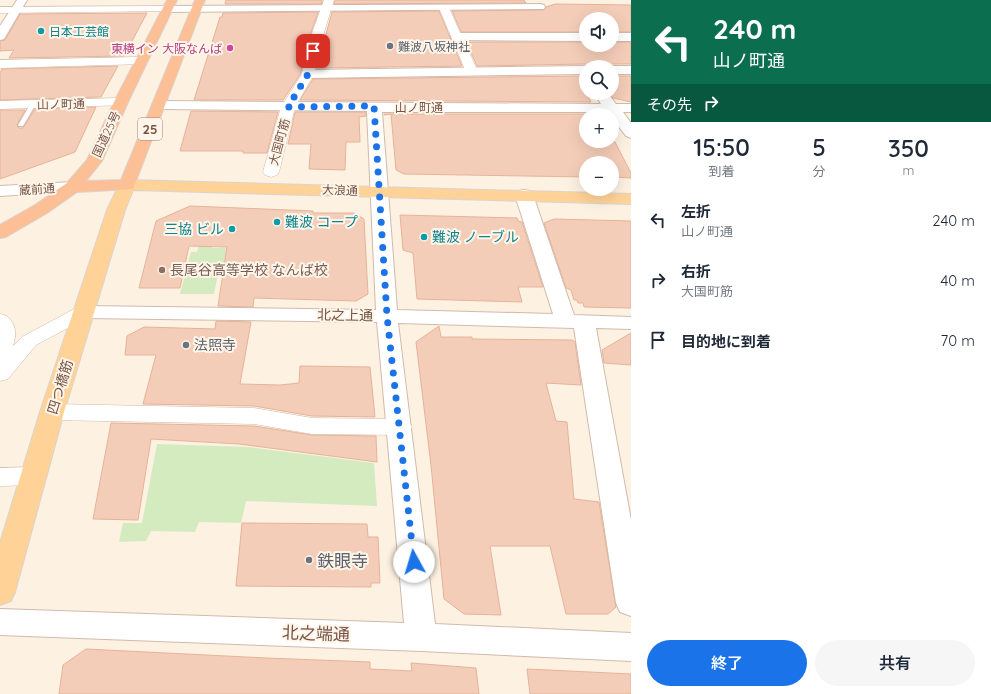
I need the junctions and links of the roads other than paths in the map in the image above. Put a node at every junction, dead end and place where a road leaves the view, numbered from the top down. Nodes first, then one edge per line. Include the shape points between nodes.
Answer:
1 (540, 2) edge
2 (170, 4) edge
3 (198, 4) edge
4 (327, 4) edge
5 (19, 5) edge
6 (444, 8) junction
7 (0, 10) edge
8 (0, 36) edge
9 (457, 37) junction
10 (560, 37) junction
11 (579, 37) edge
12 (619, 37) edge
13 (631, 37) edge
14 (568, 48) dead end
15 (576, 59) dead end
16 (142, 60) junction
17 (579, 62) edge
18 (0, 64) edge
19 (579, 70) edge
20 (619, 70) edge
21 (631, 70) edge
22 (472, 72) junction
23 (308, 74) junction
24 (606, 100) edge
25 (121, 102) junction
26 (33, 104) junction
27 (0, 105) edge
28 (159, 105) junction
29 (374, 106) junction
30 (288, 107) junction
31 (612, 108) joint
32 (619, 108) edge
33 (631, 108) edge
34 (619, 117) edge
35 (21, 124) dead end
36 (631, 133) edge
37 (271, 172) dead end
38 (127, 185) junction
39 (73, 187) junction
40 (0, 191) edge
41 (380, 191) junction
42 (524, 195) junction
43 (631, 199) edge
44 (0, 233) edge
45 (83, 312) junction
46 (387, 316) junction
47 (0, 320) edge
48 (575, 321) junction
49 (631, 323) edge
50 (0, 355) edge
51 (0, 374) edge
52 (52, 412) junction
53 (400, 427) junction
54 (33, 476) junction
55 (0, 477) edge
56 (0, 592) edge
57 (631, 604) edge
58 (0, 622) edge
59 (421, 637) junction
60 (631, 647) edge

1 - 6 street
1 - 10 street
2 - 3 street
2 - 5 street
2 - 16 highway, 国道25号
3 - 4 street
3 - 28 highway, 25
4 - 6 street
4 - 23 street, 大国町筋
5 - 7 street
5 - 8 street
6 - 9 street
9 - 10 street
9 - 22 street
10 - 11 street
10 - 14 street
12 - 13 street
15 - 17 street
16 - 18 street
16 - 25 highway, 国道25号
19 - 22 street
20 - 21 street
22 - 23 street
23 - 30 street, 大国町筋
24 - 31 street
25 - 26 street, 山ノ町通
25 - 39 highway, 国道25号 via 94,161
26 - 27 street, 山ノ町通
26 - 35 lane
28 - 30 street, 山ノ町通
28 - 38 highway, 25
29 - 30 street, 山ノ町通
29 - 31 street, 山ノ町通
29 - 41 street
30 - 37 street, 大国町筋
32 - 33 street, 山ノ町通
34 - 36 street
38 - 39 highway, 大浪通
38 - 41 main road, 大浪通
38 - 45 main road, 四つ橋筋 via 116,210
39 - 40 street, 蔵前通
39 - 44 highway, 国道25号
41 - 42 main road, 大浪通
41 - 46 street
42 - 43 main road, 大浪通
42 - 48 street
45 - 46 street, 北之上通
45 - 51 street via 29,341
45 - 52 main road, 四つ橋筋
46 - 48 street, 北之上通
46 - 53 street
47 - 50 street via 6,334
48 - 49 street, 北之上通
48 - 57 street
52 - 53 street via 254,416 312,426
52 - 54 main road, 四つ橋筋
53 - 59 street
54 - 55 street
54 - 56 main road, 四つ橋筋
58 - 59 street, 北之端通
59 - 60 street, 北之端通

